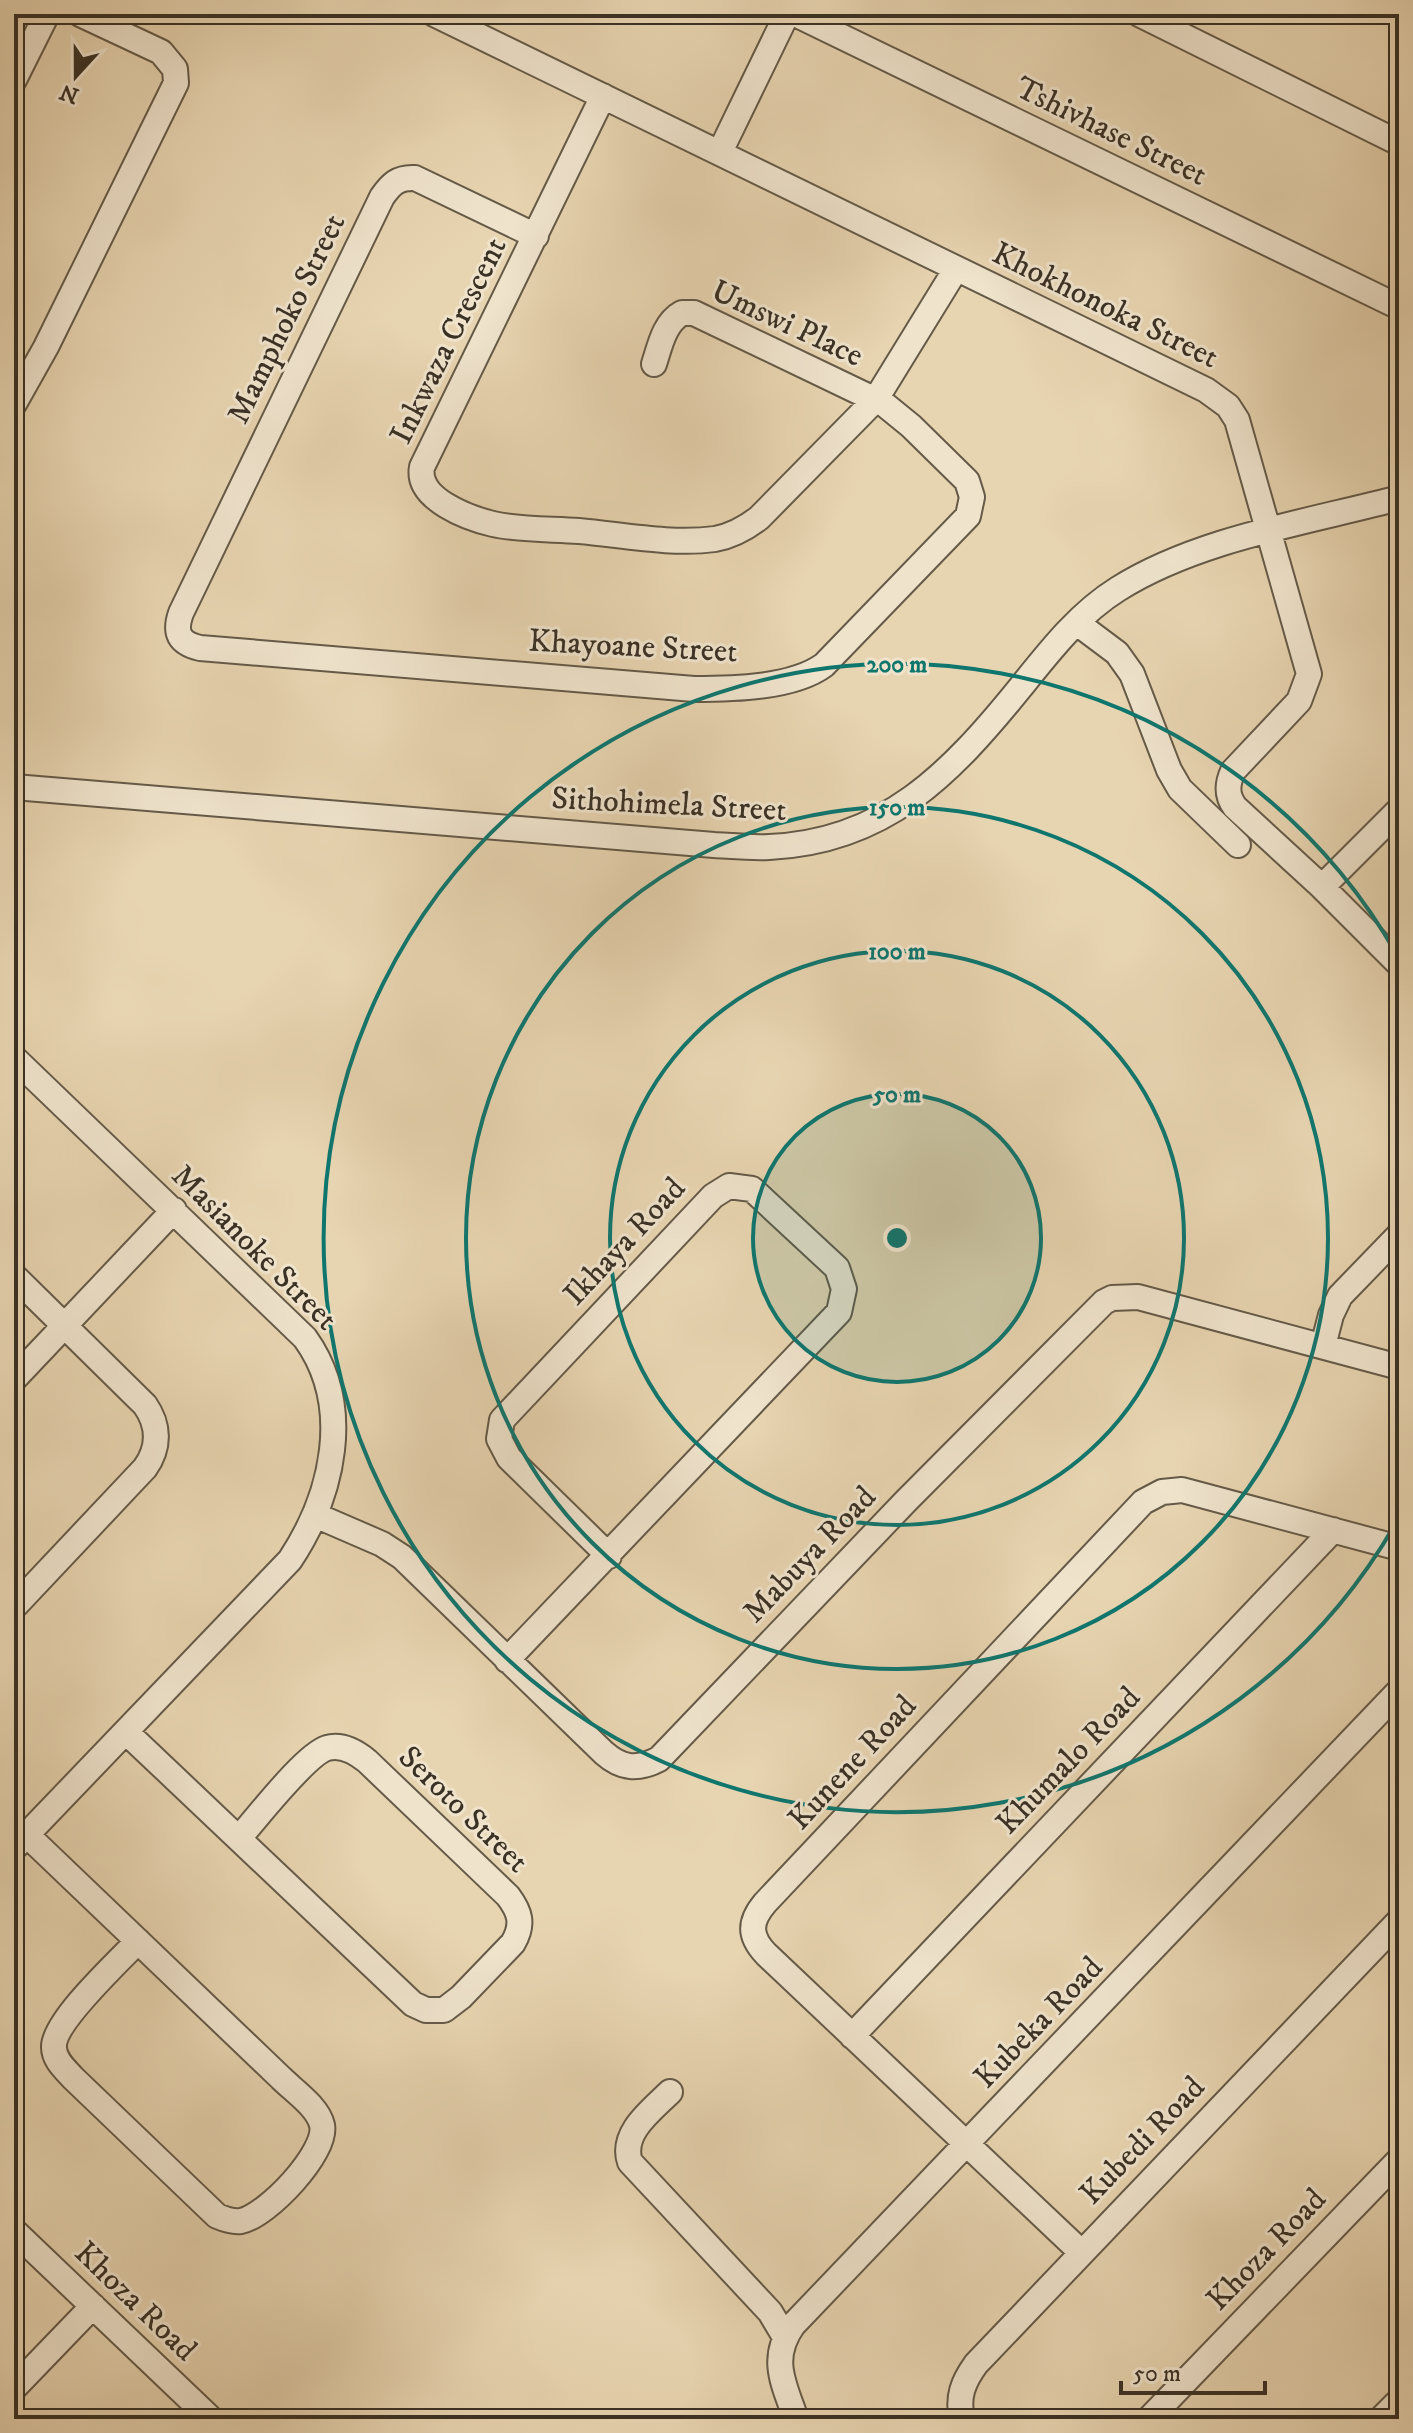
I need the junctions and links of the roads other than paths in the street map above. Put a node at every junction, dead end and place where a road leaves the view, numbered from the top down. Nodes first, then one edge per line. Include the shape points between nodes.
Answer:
1 (47, 14) edge
2 (80, 14) edge
3 (434, 14) edge
4 (787, 14) edge
5 (795, 14) edge
6 (1139, 14) edge
7 (1174, 22) edge
8 (14, 80) edge
9 (603, 96) junction
10 (1399, 143) edge
11 (720, 152) junction
12 (536, 236) junction
13 (956, 269) junction
14 (1399, 307) edge
15 (654, 364) dead end
16 (876, 399) junction
17 (14, 404) edge
18 (1399, 498) edge
19 (1270, 531) junction
20 (1077, 623) junction
21 (177, 627) joint
22 (14, 787) edge
23 (1399, 810) edge
24 (1238, 845) dead end
25 (1322, 887) junction
26 (1399, 964) edge
27 (14, 1058) edge
28 (174, 1210) junction
29 (1399, 1235) edge
30 (14, 1276) edge
31 (66, 1325) junction
32 (1323, 1346) junction
33 (1399, 1367) edge
34 (14, 1379) edge
35 (315, 1515) junction
36 (1333, 1530) junction
37 (1399, 1548) edge
38 (609, 1556) junction
39 (14, 1607) edge
40 (507, 1660) junction
41 (1399, 1691) edge
42 (126, 1732) junction
43 (239, 1838) junction
44 (20, 1841) edge
45 (1399, 1921) edge
46 (138, 1941) junction
47 (852, 2036) junction
48 (670, 2092) dead end
49 (966, 2146) junction
50 (1399, 2160) edge
51 (14, 2231) edge
52 (1081, 2252) junction
53 (93, 2306) junction
54 (785, 2337) junction
55 (14, 2388) edge
56 (1399, 2401) edge
57 (203, 2416) edge
58 (1154, 2417) edge
59 (796, 2419) edge
60 (962, 2419) edge
61 (1381, 2419) edge

1 - 8 street
2 - 17 street via 161,52 175,69 176,83
3 - 9 street, Khokhonoka Street
4 - 11 street
5 - 14 street, Tshivhase Street
6 - 7 street
7 - 10 street
9 - 11 street, Khokhonoka Street
9 - 12 street, Inkwaza Crescent
11 - 13 street, Khokhonoka Street
12 - 16 street, Inkwaza Crescent via 422,467 426,488 463,512 496,524 719,538 759,518
12 - 21 street, Mamphoko Street via 415,178 391,186
13 - 16 street, Inkwaza Crescent
13 - 19 street, Khokhonoka Street via 1220,398 1237,420
15 - 16 street, Umswi Place via 672,321 682,313 694,313
16 - 21 street, Khayoane Street via 967,481 971,508 958,529 833,656 800,677 694,689 200,648 184,642
18 - 19 street, Sithohimela Street
19 - 20 street, Sithohimela Street via 1156,568 1109,594
19 - 25 street, Khokhonoka Street via 1309,674 1299,701 1233,771 1229,797
20 - 22 street, Sithohimela Street via 965,753 925,790 880,820 807,842 769,847 700,844
20 - 24 street via 1117,653 1132,674 1180,789
23 - 25 street
25 - 26 street, Khokhonoka Street
27 - 28 street, Masianoke Street
28 - 31 street
28 - 35 street, Masianoke Street via 305,1338 324,1368 334,1430 330,1467
29 - 32 street via 1340,1296
30 - 31 street
31 - 34 street
31 - 39 street via 145,1405 154,1419 156,1442 145,1468
32 - 33 street, Mabuya Road
32 - 40 street, Mabuya Road via 1138,1297 1104,1302 648,1765 613,1761
35 - 40 street, Mabuya Road via 402,1557
35 - 42 street, Masianoke Street via 290,1560
36 - 37 street, Kunene Road
36 - 47 street, Khumalo Road
36 - 47 street, Kunene Road via 1182,1490 1143,1502 753,1920 758,1945
38 - 38 street, Ikhaya Road via 839,1312 844,1282 837,1268 752,1189 729,1186 713,1196 502,1420 499,1439 509,1458
38 - 40 street, Ikhaya Road
41 - 49 street, Kubeka Road
42 - 43 street, Seroto Street
42 - 44 street, Masianoke Street
43 - 43 street, Seroto Street via 402,1995 426,2010 451,2006 519,1934 520,1915 508,1896 367,1761 347,1749 324,1749 309,1760
44 - 46 street
45 - 52 street, Kubedi Road
46 - 46 street via 311,2107 323,2127 320,2146 286,2188 267,2208 239,2221 209,2209 73,2078 54,2052 62,2023
47 - 49 street, Kunene Road
48 - 54 street via 630,2138 630,2162 770,2312
49 - 52 street, Kunene Road
49 - 54 street, Kubeka Road
50 - 58 street, Khoza Road
51 - 53 street, Khoza Road
52 - 60 street, Kubedi Road via 970,2372 961,2391
53 - 55 street
53 - 57 street, Khoza Road
54 - 59 street via 779,2362
56 - 61 street

